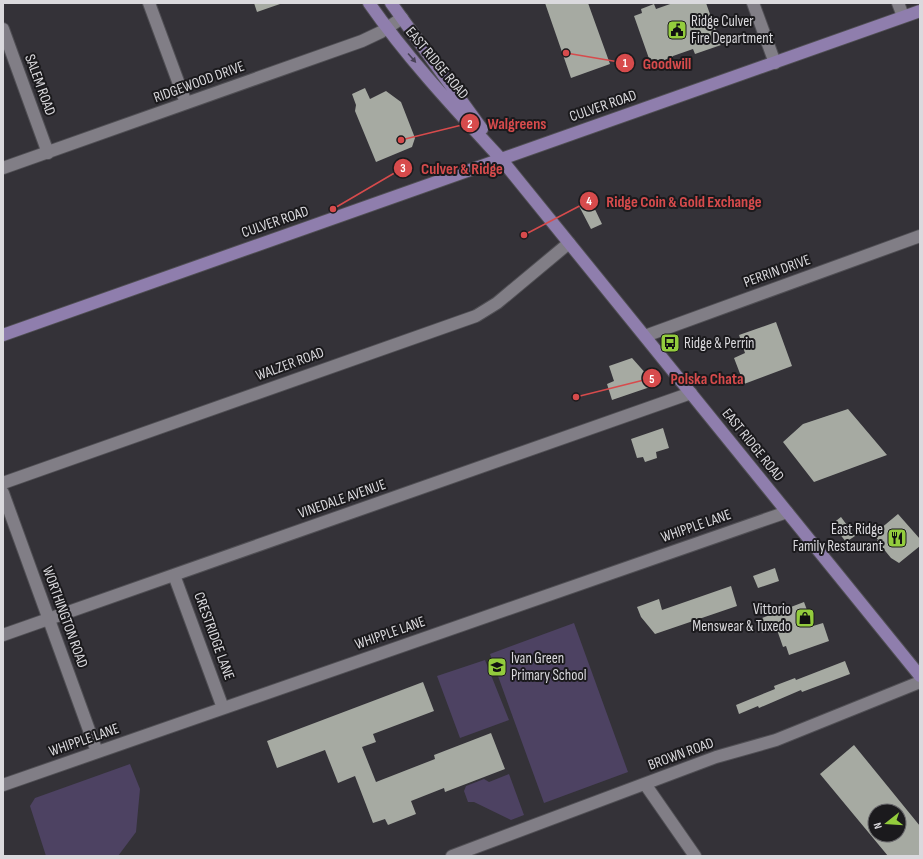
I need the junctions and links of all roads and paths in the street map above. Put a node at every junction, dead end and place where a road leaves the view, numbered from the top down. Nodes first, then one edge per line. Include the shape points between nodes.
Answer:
1 (149, 3) edge
2 (369, 3) edge
3 (391, 3) edge
4 (753, 3) edge
5 (898, 3) edge
6 (920, 11) edge
7 (903, 16) junction
8 (402, 18) junction
9 (387, 28) junction
10 (3, 29) edge
11 (775, 63) junction
12 (186, 103) junction
13 (48, 153) junction
14 (502, 159) junction
15 (3, 168) edge
16 (920, 236) edge
17 (569, 242) junction
18 (3, 335) edge
19 (645, 336) junction
20 (691, 393) junction
21 (3, 483) edge
22 (3, 493) edge
23 (787, 512) junction
24 (174, 575) junction
25 (49, 618) junction
26 (3, 635) edge
27 (920, 676) edge
28 (920, 682) edge
29 (223, 708) junction
30 (97, 752) junction
31 (645, 784) junction
32 (3, 785) edge
33 (476, 852) edge
34 (452, 856) edge
35 (695, 856) edge

1 - 12 street
2 - 9 main road, EAST RIDGE ROAD
3 - 8 main road, EAST RIDGE ROAD
4 - 11 street
5 - 7 street
6 - 7 main road, CULVER ROAD
7 - 11 main road, CULVER ROAD
8 - 9 street, RIDGEWOOD DRIVE
8 - 14 main road, EAST RIDGE ROAD
9 - 12 street, RIDGEWOOD DRIVE via 351,45
9 -> 14 main road, EAST RIDGE ROAD via 444,98
10 - 13 street, SALEM ROAD
11 - 14 main road, CULVER ROAD
12 - 13 street, RIDGEWOOD DRIVE
13 - 15 street, RIDGEWOOD DRIVE
14 - 17 main road, EAST RIDGE ROAD
14 - 18 main road, CULVER ROAD
16 - 19 street, PERRIN DRIVE
17 - 19 main road, EAST RIDGE ROAD
17 - 21 street, WALZER ROAD via 497,303 476,316
19 - 20 main road, EAST RIDGE ROAD
20 - 23 main road, EAST RIDGE ROAD
20 - 24 street, VINEDALE AVENUE
22 - 25 street, WORTHINGTON ROAD
23 - 27 main road, EAST RIDGE ROAD
23 - 29 street, WHIPPLE LANE
24 - 25 street, VINEDALE AVENUE
24 - 29 street, CRESTRIDGE LANE
25 - 26 street, VINEDALE AVENUE
25 - 30 street, WORTHINGTON ROAD
28 - 31 street, BROWN ROAD via 776,740 716,757
29 - 30 street, WHIPPLE LANE
30 - 32 street, WHIPPLE LANE
31 - 33 street, BROWN ROAD
31 - 35 street
33 - 34 street, BROWN ROAD

